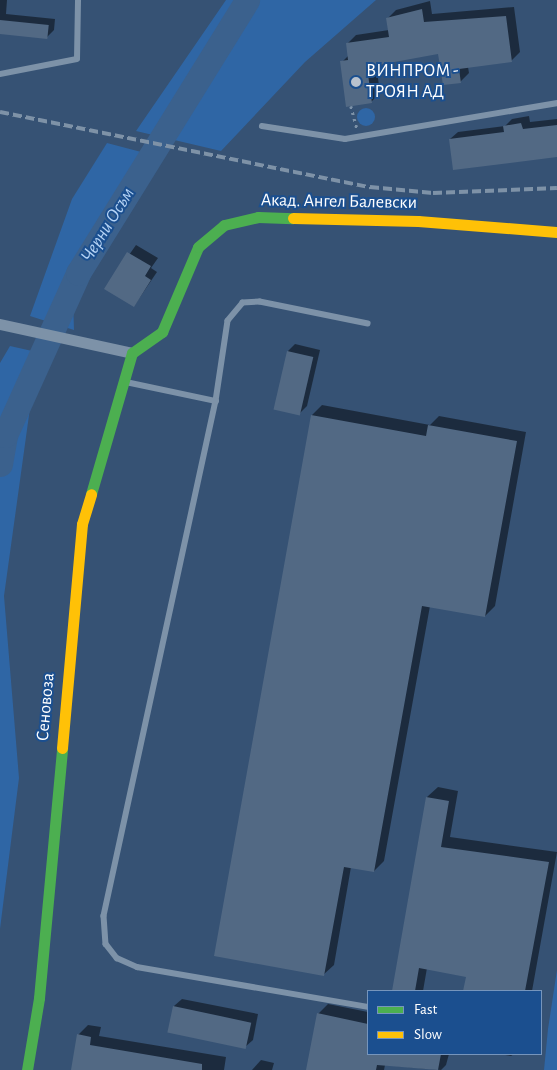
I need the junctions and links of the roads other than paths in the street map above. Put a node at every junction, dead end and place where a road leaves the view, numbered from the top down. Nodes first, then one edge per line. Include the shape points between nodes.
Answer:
1 (78, 0) edge
2 (0, 74) edge
3 (557, 103) edge
4 (262, 126) dead end
5 (557, 232) edge
6 (0, 324) edge
7 (368, 324) dead end
8 (132, 353) junction
9 (126, 382) junction
10 (216, 401) junction
11 (367, 1007) edge
12 (27, 1070) edge

1 - 2 lane via 77,58
3 - 4 lane via 359,138 298,134
5 - 8 street, Акад. Ангел Балевски via 399,220 258,217 224,225 198,247 162,332 148,346
6 - 8 street
7 - 10 lane via 260,302 243,303 228,321
8 - 9 street, Сеновоза
9 - 10 lane
9 - 12 street, Сеновоза via 92,477 82,524 43,962
10 - 11 lane via 104,916 106,944 116,958 137,967

